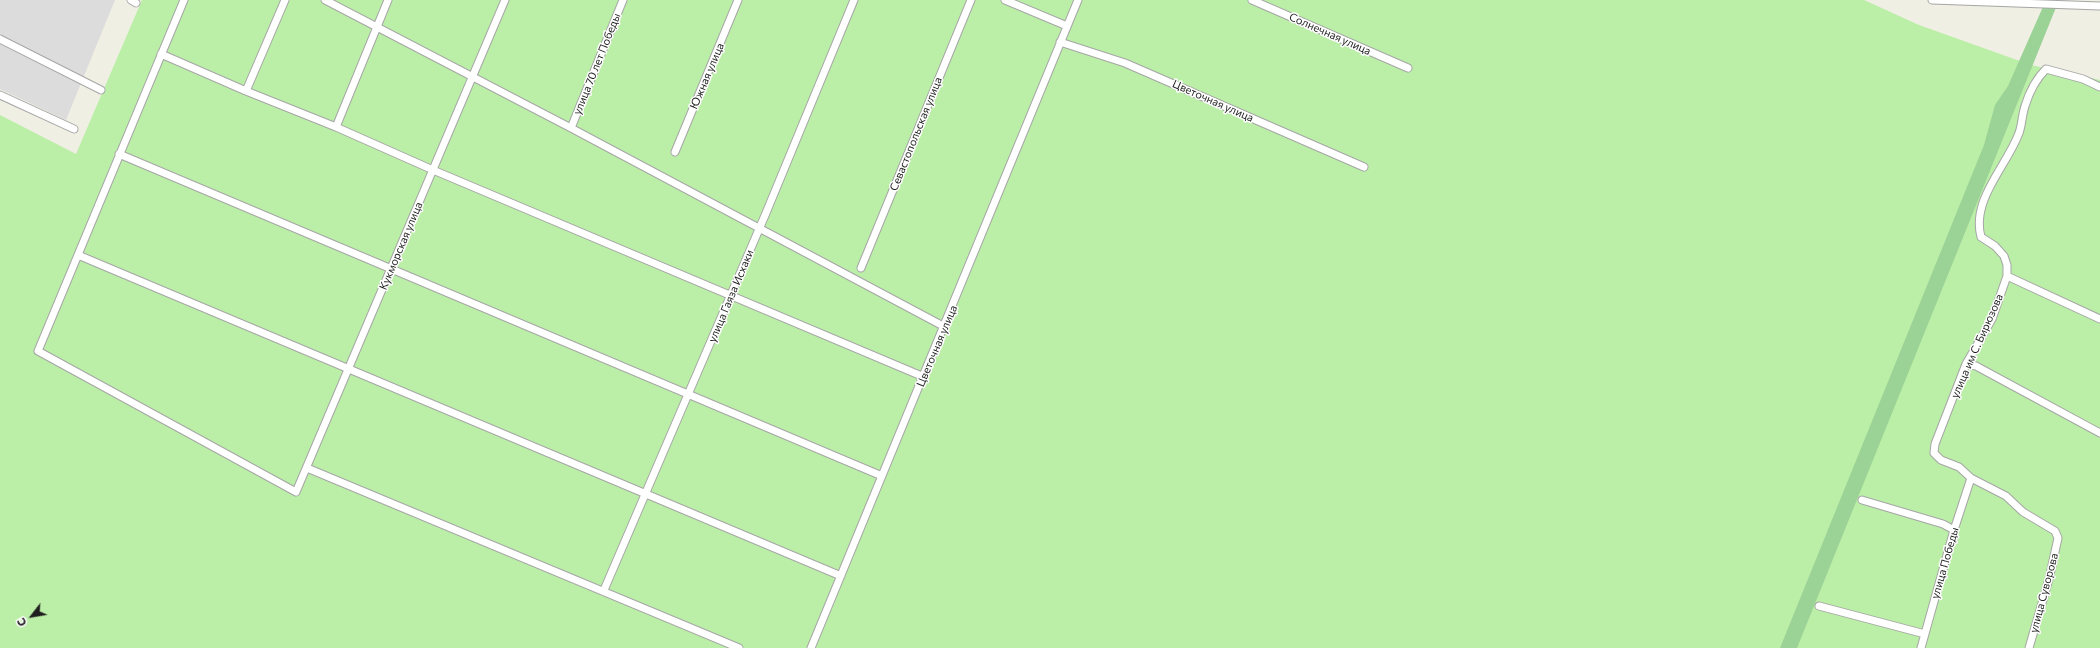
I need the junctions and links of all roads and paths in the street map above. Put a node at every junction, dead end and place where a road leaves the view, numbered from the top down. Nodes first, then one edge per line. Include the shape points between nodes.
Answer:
1 (184, 0) edge
2 (285, 0) edge
3 (325, 0) edge
4 (388, 0) edge
5 (505, 0) edge
6 (623, 0) edge
7 (738, 0) edge
8 (854, 0) edge
9 (971, 0) edge
10 (1005, 0) edge
11 (1078, 0) edge
12 (1252, 0) edge
13 (1932, 0) edge
14 (2100, 6) edge
15 (1067, 26) junction
16 (377, 27) junction
17 (0, 39) edge
18 (1060, 42) junction
19 (162, 54) junction
20 (1408, 68) dead end
21 (473, 77) junction
22 (2100, 87) edge
23 (101, 90) dead end
24 (246, 91) junction
25 (0, 95) edge
26 (336, 127) junction
27 (571, 128) junction
28 (74, 129) dead end
29 (675, 152) dead end
30 (119, 154) junction
31 (1364, 167) dead end
32 (433, 170) junction
33 (759, 229) junction
34 (78, 255) junction
35 (861, 268) dead end
36 (390, 270) junction
37 (2007, 276) junction
38 (731, 295) junction
39 (2100, 319) edge
40 (945, 327) junction
41 (1966, 364) junction
42 (349, 368) junction
43 (924, 377) junction
44 (688, 394) junction
45 (2100, 433) edge
46 (307, 468) junction
47 (882, 476) junction
48 (1971, 478) junction
49 (646, 492) junction
50 (1862, 500) dead end
51 (1954, 530) junction
52 (2058, 538) joint
53 (841, 576) junction
54 (604, 590) junction
55 (1819, 606) dead end
56 (1925, 634) junction
57 (739, 648) edge
58 (811, 648) edge
59 (1921, 648) edge
60 (2029, 648) edge

1 - 19 street
2 - 24 street
3 - 16 street
4 - 16 street
5 - 21 street, Кукморская улица
6 - 27 street, улица 70 лет Победы
7 - 29 street, Южная улица
8 - 33 street, улица Гаяза Исхаки
9 - 35 street, Севастопольская улица
10 - 15 street
11 - 15 street, Цветочная улица
12 - 20 street, Солнечная улица
13 - 14 street
15 - 18 street, Цветочная улица
16 - 21 street
16 - 26 street
17 - 23 street
18 - 31 street, Цветочная улица via 1125,63
18 - 40 street, Цветочная улица
19 - 24 street
19 - 30 street
21 - 27 street
21 - 32 street, Кукморская улица
22 - 37 street via 2083,79 2046,69 2037,80 2025,106 2020,132 1999,168 1978,219 1981,237 2004,256 2008,265
24 - 26 street
25 - 28 street
26 - 32 street
27 - 33 street
30 - 34 street
30 - 36 street
32 - 36 street, Кукморская улица
32 - 38 street
33 - 38 street, улица Гаяза Исхаки
33 - 40 street
34 - 42 street
34 - 46 street, Кукморская улица via 38,351 296,492
36 - 42 street, Кукморская улица
36 - 44 street
37 - 39 street
37 - 41 street, улица им С. Бирюзова via 1992,319
38 - 43 street
38 - 44 street, улица Гаяза Исхаки
40 - 43 street, Цветочная улица
41 - 45 street via 1976,366
41 - 48 street, улица им С. Бирюзова via 1935,444 1934,453 1940,460 1959,467
42 - 46 street, Кукморская улица
42 - 49 street
43 - 47 street, Цветочная улица
44 - 47 street
44 - 49 street, улица Гаяза Исхаки
46 - 54 street
47 - 53 street, Цветочная улица
48 - 51 street, улица Победы
48 - 52 street, улица им С. Бирюзова via 2006,496 2023,512 2055,531
49 - 53 street
49 - 54 street, улица Гаяза Исхаки
50 - 51 street via 1943,524
51 - 56 street, улица Победы
52 - 60 street, улица Суворова
53 - 58 street, Цветочная улица
54 - 57 street
55 - 56 street
56 - 59 street, улица Победы

